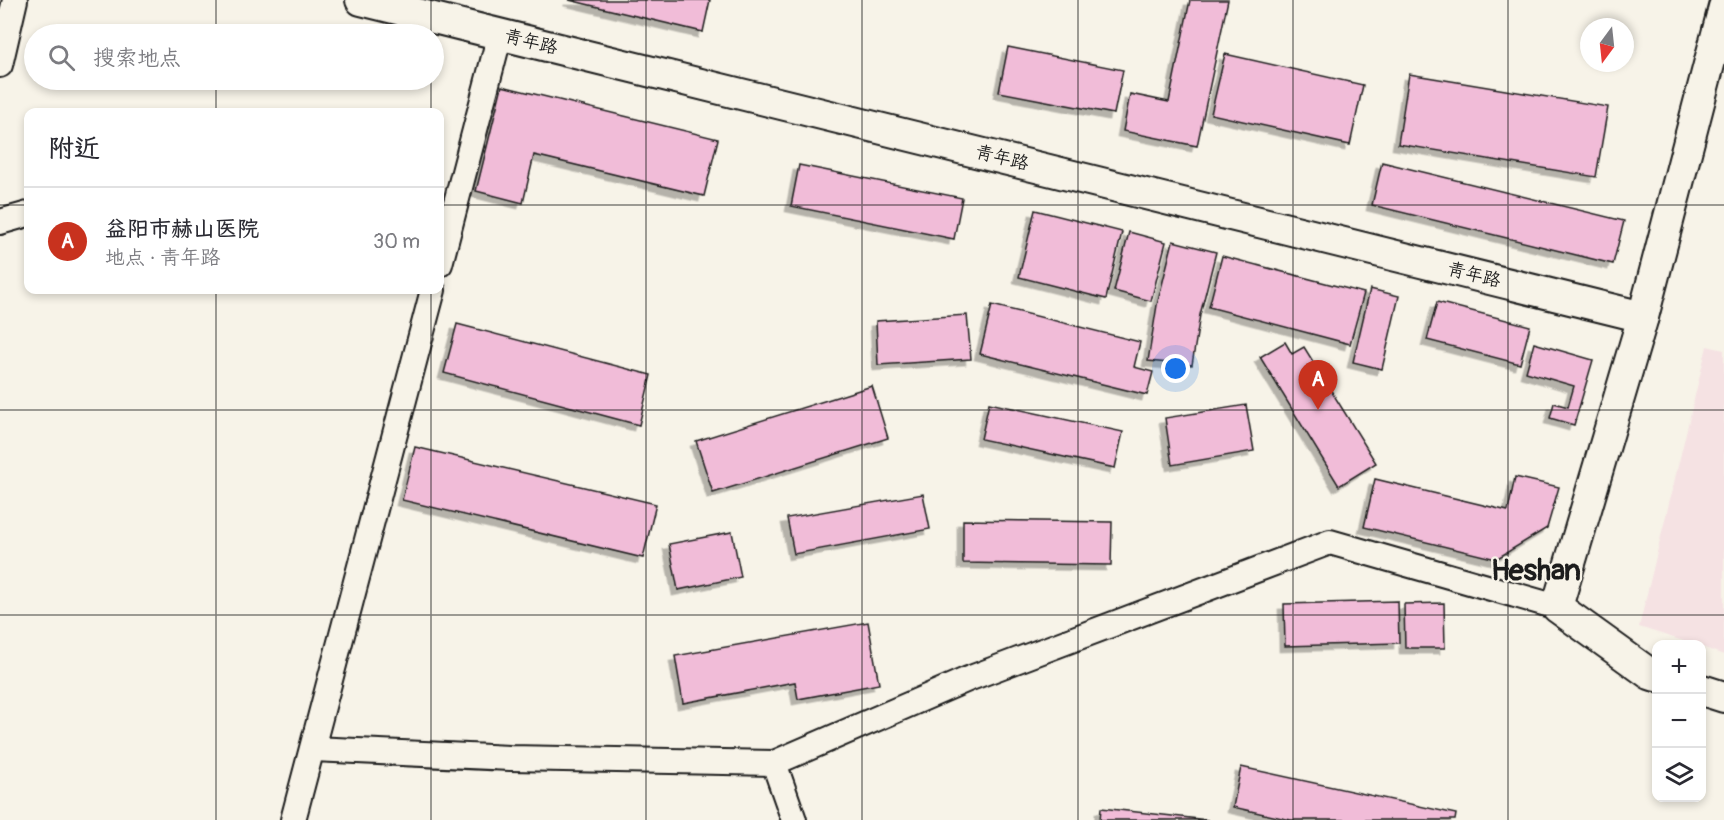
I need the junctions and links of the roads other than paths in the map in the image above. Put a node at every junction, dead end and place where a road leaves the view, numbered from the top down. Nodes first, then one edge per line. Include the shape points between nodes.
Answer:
1 (15, 0) edge
2 (361, 0) edge
3 (1724, 7) edge
4 (500, 34) junction
5 (0, 65) edge
6 (24, 215) edge
7 (0, 222) edge
8 (444, 249) edge
9 (432, 294) edge
10 (1644, 317) junction
11 (1557, 607) junction
12 (1652, 675) edge
13 (1706, 692) edge
14 (1724, 698) edge
15 (313, 749) junction
16 (774, 763) junction
17 (294, 820) edge
18 (794, 820) edge

1 - 5 street
2 - 4 street, 青年路
3 - 10 street
4 - 8 street
4 - 10 street, 青年路
6 - 7 street
9 - 15 street
10 - 11 street
11 - 12 street
11 - 16 street via 1330,542 968,679
13 - 14 street
15 - 16 street via 510,758
15 - 17 street
16 - 18 street

